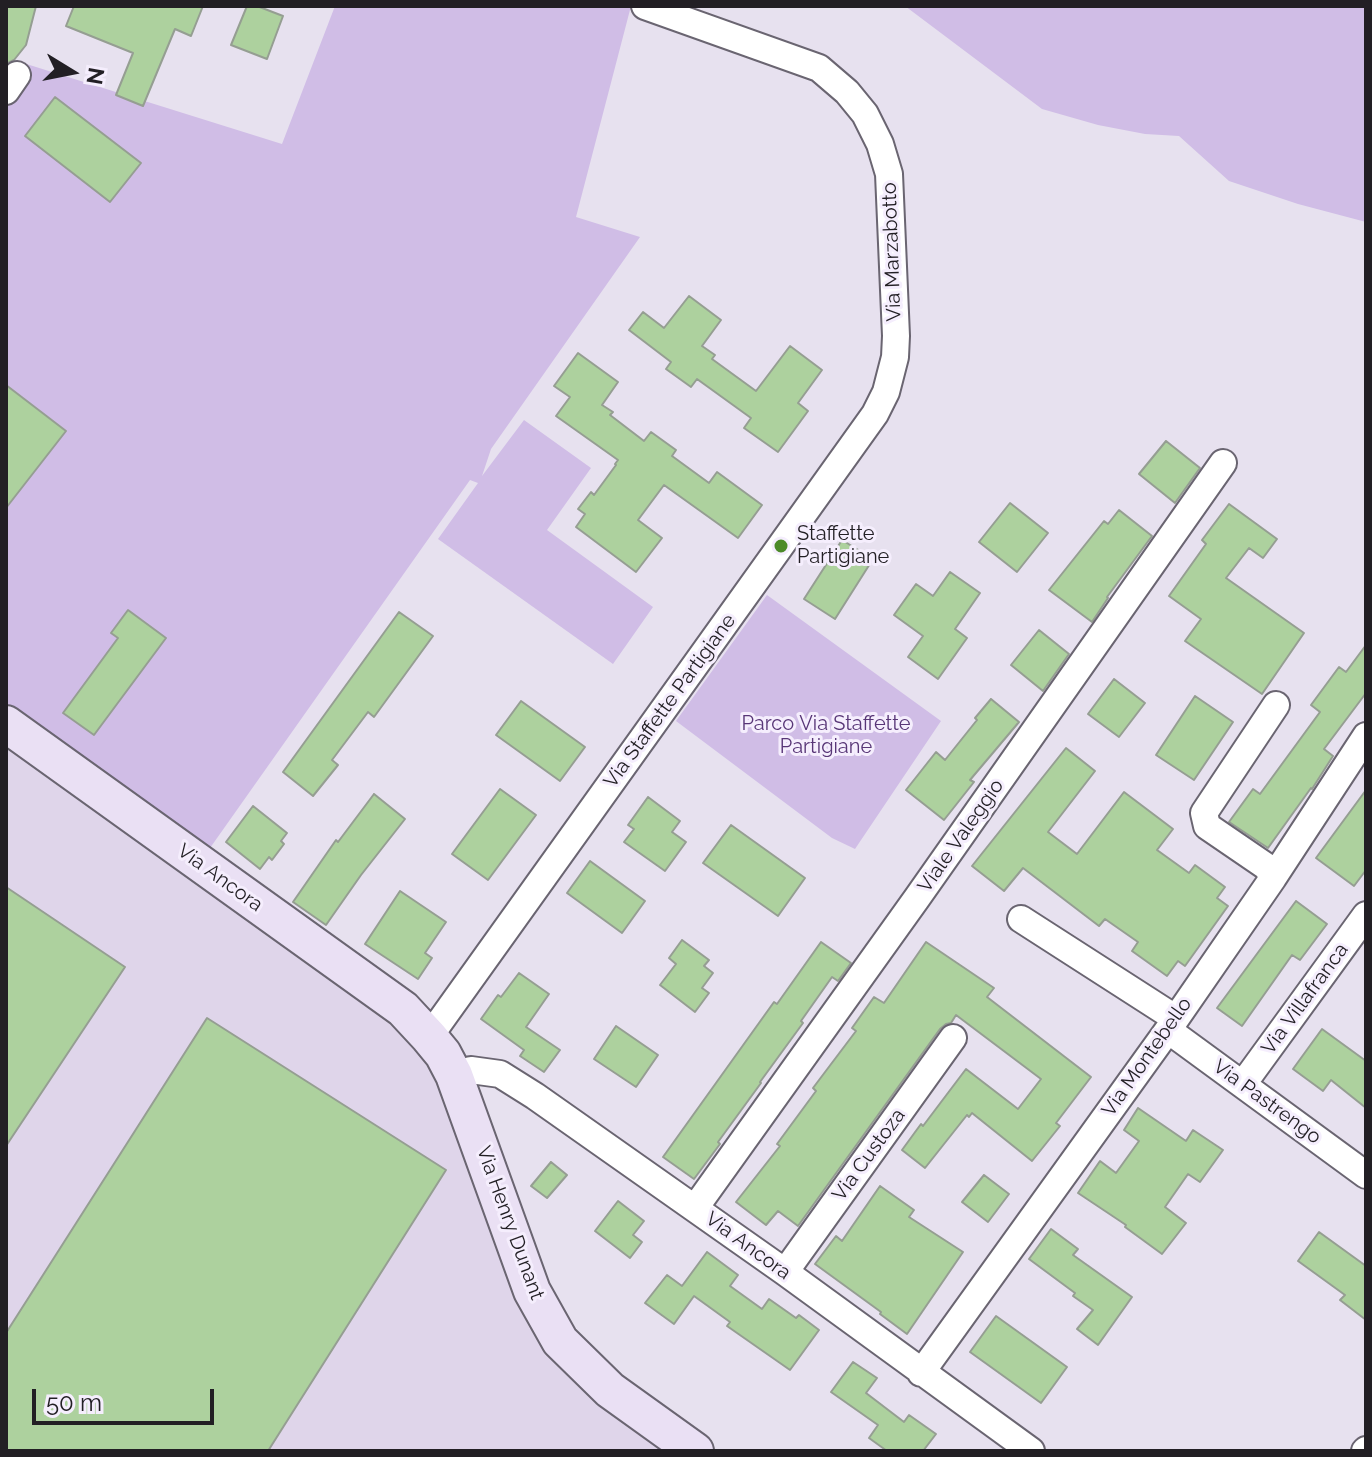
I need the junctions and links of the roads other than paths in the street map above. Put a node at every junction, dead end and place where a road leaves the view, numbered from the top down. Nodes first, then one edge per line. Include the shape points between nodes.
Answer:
1 (645, 6) edge
2 (895, 357) joint
3 (1223, 463) dead end
4 (1276, 705) dead end
5 (6, 724) edge
6 (1366, 736) edge
7 (1273, 878) junction
8 (1366, 915) edge
9 (1021, 919) dead end
10 (1171, 1024) junction
11 (429, 1037) junction
12 (953, 1038) dead end
13 (454, 1075) junction
14 (1243, 1084) junction
15 (1366, 1175) edge
16 (695, 1208) junction
17 (785, 1272) junction
18 (921, 1373) junction
19 (695, 1451) edge
20 (1031, 1451) edge

1 - 2 street, Via Marzabotto via 819,68 865,114 889,174
2 - 11 street, Via Staffette Partigiane via 875,414
3 - 16 street, Viale Valeggio
4 - 7 street via 1204,813 1207,826 1267,867
5 - 11 main road, Via Ancora via 403,1009
6 - 7 street, Via Montebello
7 - 10 street, Via Montebello
8 - 14 street, Via Villafranca
9 - 10 street, Via Pastrengo
10 - 14 street, Via Pastrengo
10 - 18 street, Via Montebello
11 - 13 main road, Via Ancora
12 - 17 street, Via Custoza
13 - 16 street, Via Ancora via 471,1070 500,1074
13 - 19 main road, Via Henry Dunant via 532,1291 560,1341 610,1390
14 - 15 street, Via Pastrengo
16 - 17 street, Via Ancora
17 - 18 street, Via Ancora
18 - 20 street, Via Ancora

